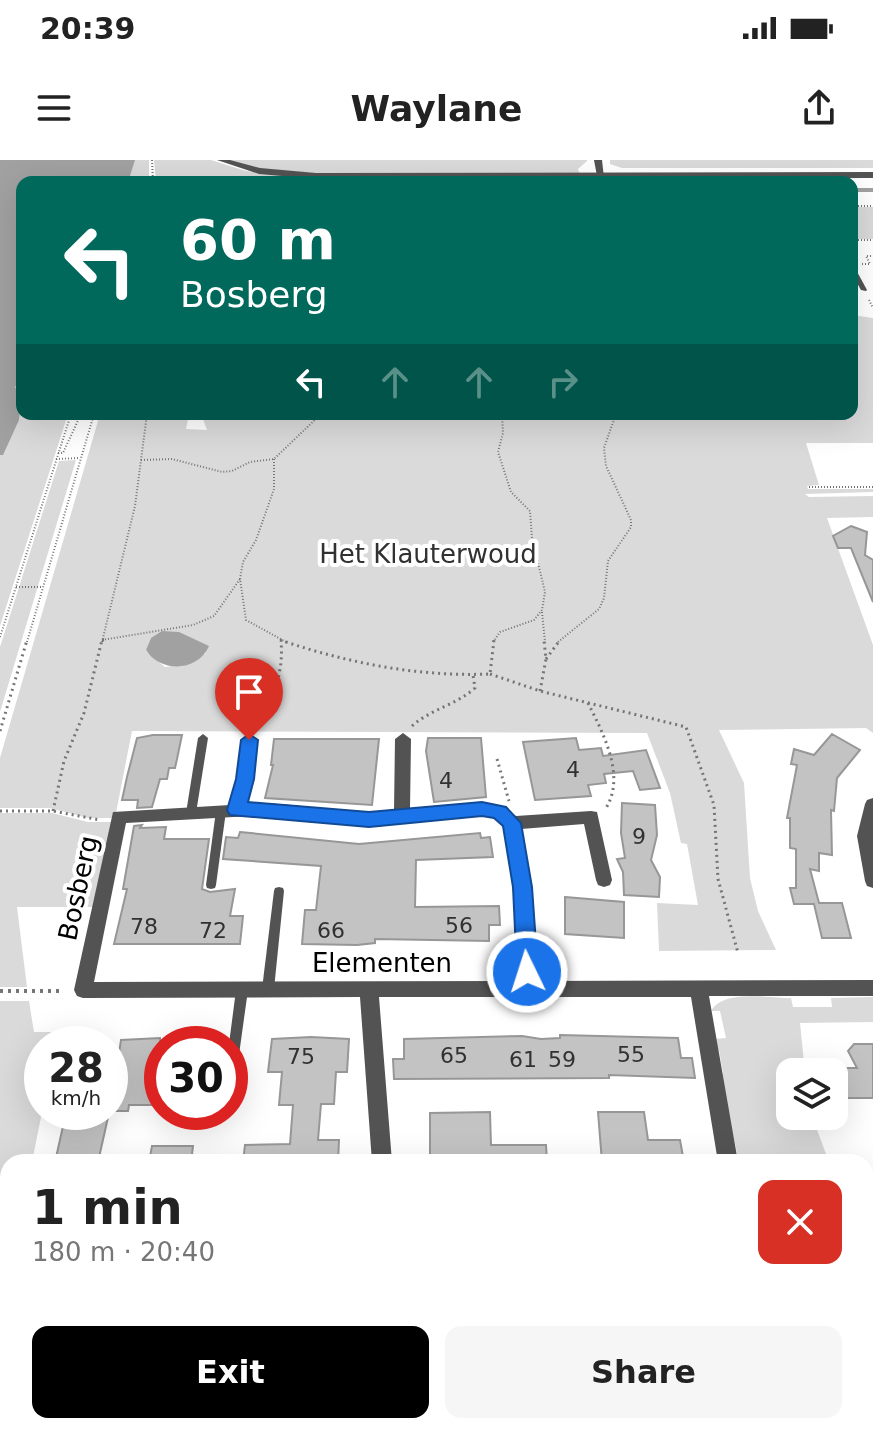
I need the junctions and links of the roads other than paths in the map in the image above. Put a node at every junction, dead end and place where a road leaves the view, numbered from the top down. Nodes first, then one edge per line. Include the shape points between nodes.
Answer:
1 (221, 160) edge
2 (600, 168) edge
3 (873, 175) edge
4 (766, 176) edge
5 (851, 176) edge
6 (858, 278) edge
7 (864, 290) dead end
8 (203, 738) dead end
9 (403, 739) road end
10 (249, 740) road end
11 (873, 804) edge
12 (229, 810) junction
13 (191, 813) junction
14 (402, 817) junction
15 (512, 823) junction
16 (604, 880) dead end
17 (873, 881) edge
18 (211, 885) dead end
19 (279, 891) dead end
20 (698, 988) junction
21 (873, 988) edge
22 (268, 989) junction
23 (369, 989) junction
24 (529, 989) junction
25 (83, 990) joint
26 (242, 990) junction
27 (237, 1026) edge
28 (381, 1154) edge
29 (727, 1154) edge

1 - 2 street via 259,171 316,176
2 - 4 street
3 - 5 street
6 - 7 lane
8 - 13 lane
9 - 14 street
10 - 12 street via 245,779
11 - 17 street via 865,836
12 - 13 street, Bosberg
12 - 14 street, Bosberg via 369,820
12 - 18 lane
13 - 25 street, Bosberg via 119,817
14 - 15 street, Bosberg via 482,809 499,812
15 - 16 street via 591,817
15 - 24 street
19 - 22 lane
20 - 21 street, Elementen
20 - 24 street, Elementen
20 - 29 street
22 - 23 street, Elementen
22 - 26 street, Elementen
23 - 24 street, Elementen
23 - 28 street
25 - 26 street, Elementen
26 - 27 lane

